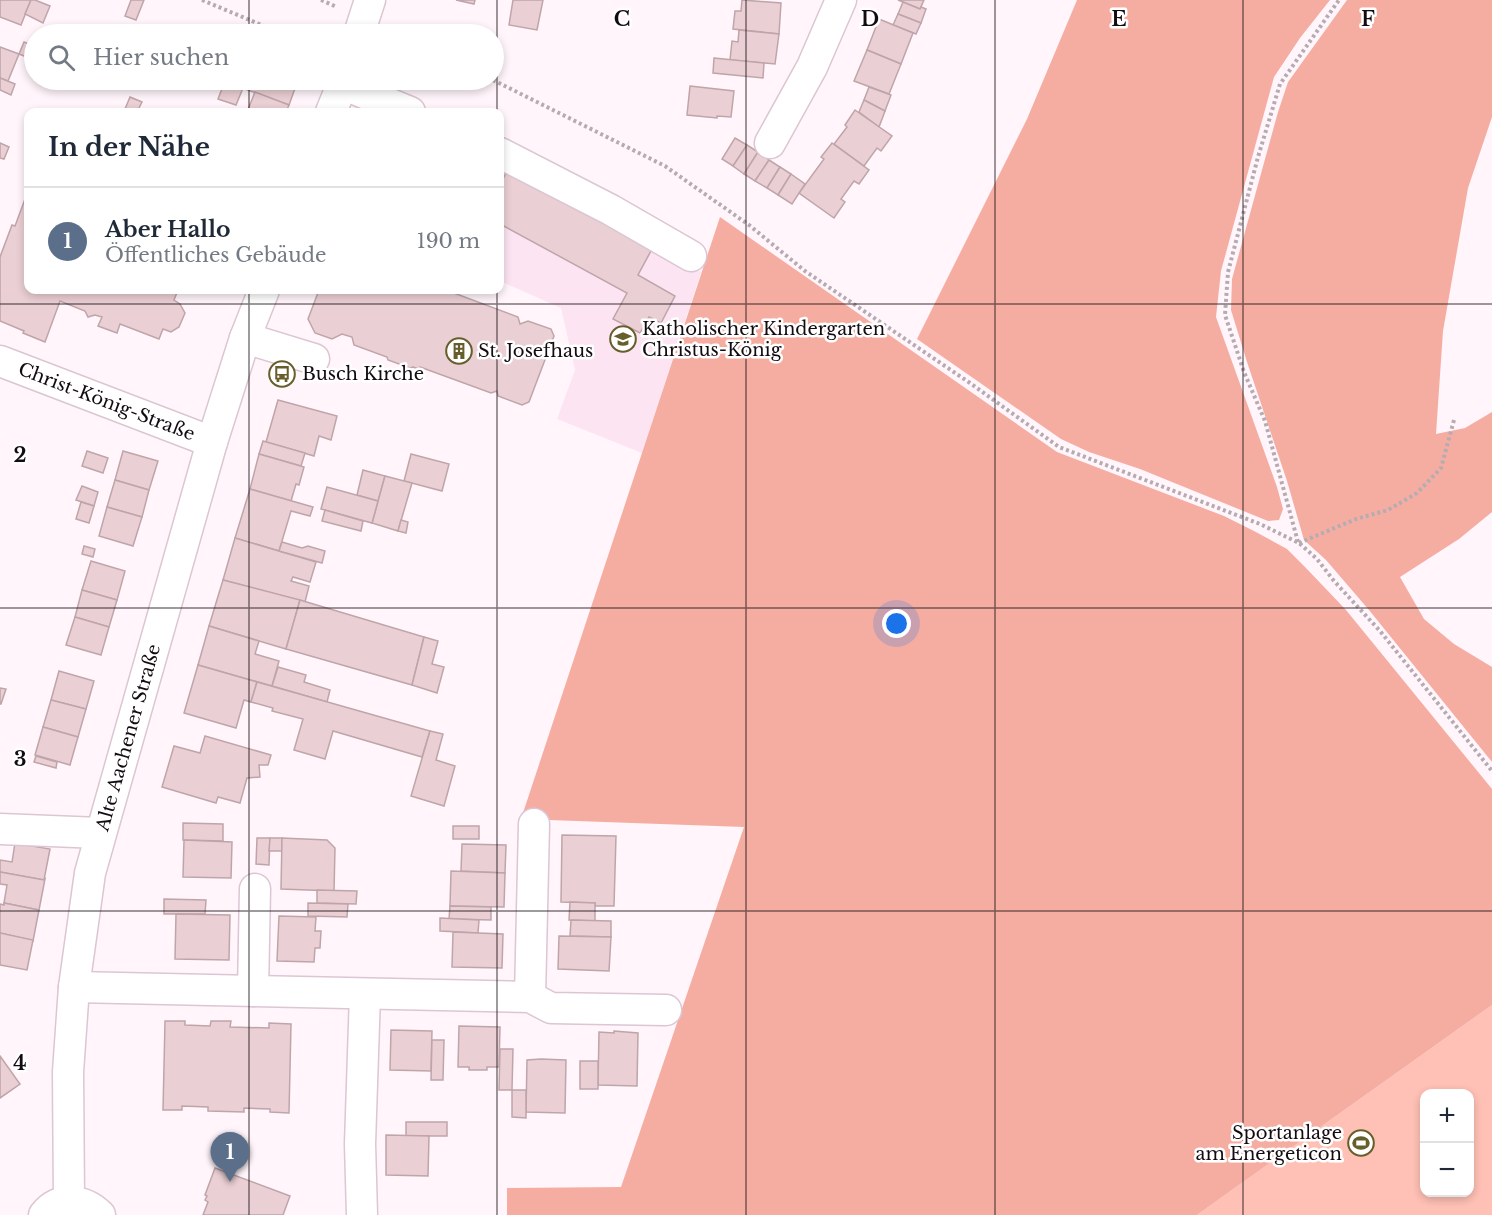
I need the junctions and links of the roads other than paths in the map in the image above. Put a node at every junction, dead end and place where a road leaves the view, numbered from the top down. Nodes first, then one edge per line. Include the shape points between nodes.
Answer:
1 (370, 0) edge
2 (841, 0) edge
3 (362, 24) edge
4 (340, 90) edge
5 (361, 90) edge
6 (333, 108) edge
7 (401, 108) edge
8 (770, 143) dead end
9 (504, 155) edge
10 (691, 256) dead end
11 (262, 294) edge
12 (245, 338) junction
13 (314, 359) dead end
14 (0, 361) edge
15 (212, 442) junction
16 (534, 824) dead end
17 (0, 829) edge
18 (100, 833) junction
19 (255, 889) dead end
20 (74, 987) junction
21 (253, 991) junction
22 (365, 994) junction
23 (530, 997) junction
24 (666, 1010) dead end
25 (362, 1205) edge
26 (56, 1208) edge
27 (100, 1215) edge

1 - 3 street
2 - 8 street via 812,67
4 - 6 street
5 - 7 street
9 - 10 street
11 - 12 street, Alte Aachener Straße
12 - 13 street
12 - 15 street, Alte Aachener Straße
14 - 15 street, Christ-König-Straße
15 - 18 street, Alte Aachener Straße
16 - 23 street
17 - 18 street
18 - 20 street, Alte Aachener Straße via 90,873
19 - 21 street
20 - 21 street
20 - 26 street, Alte Aachener Straße
21 - 22 street
22 - 23 street
22 - 25 street
23 - 24 street via 551,1008
26 - 27 street via 80,1202

